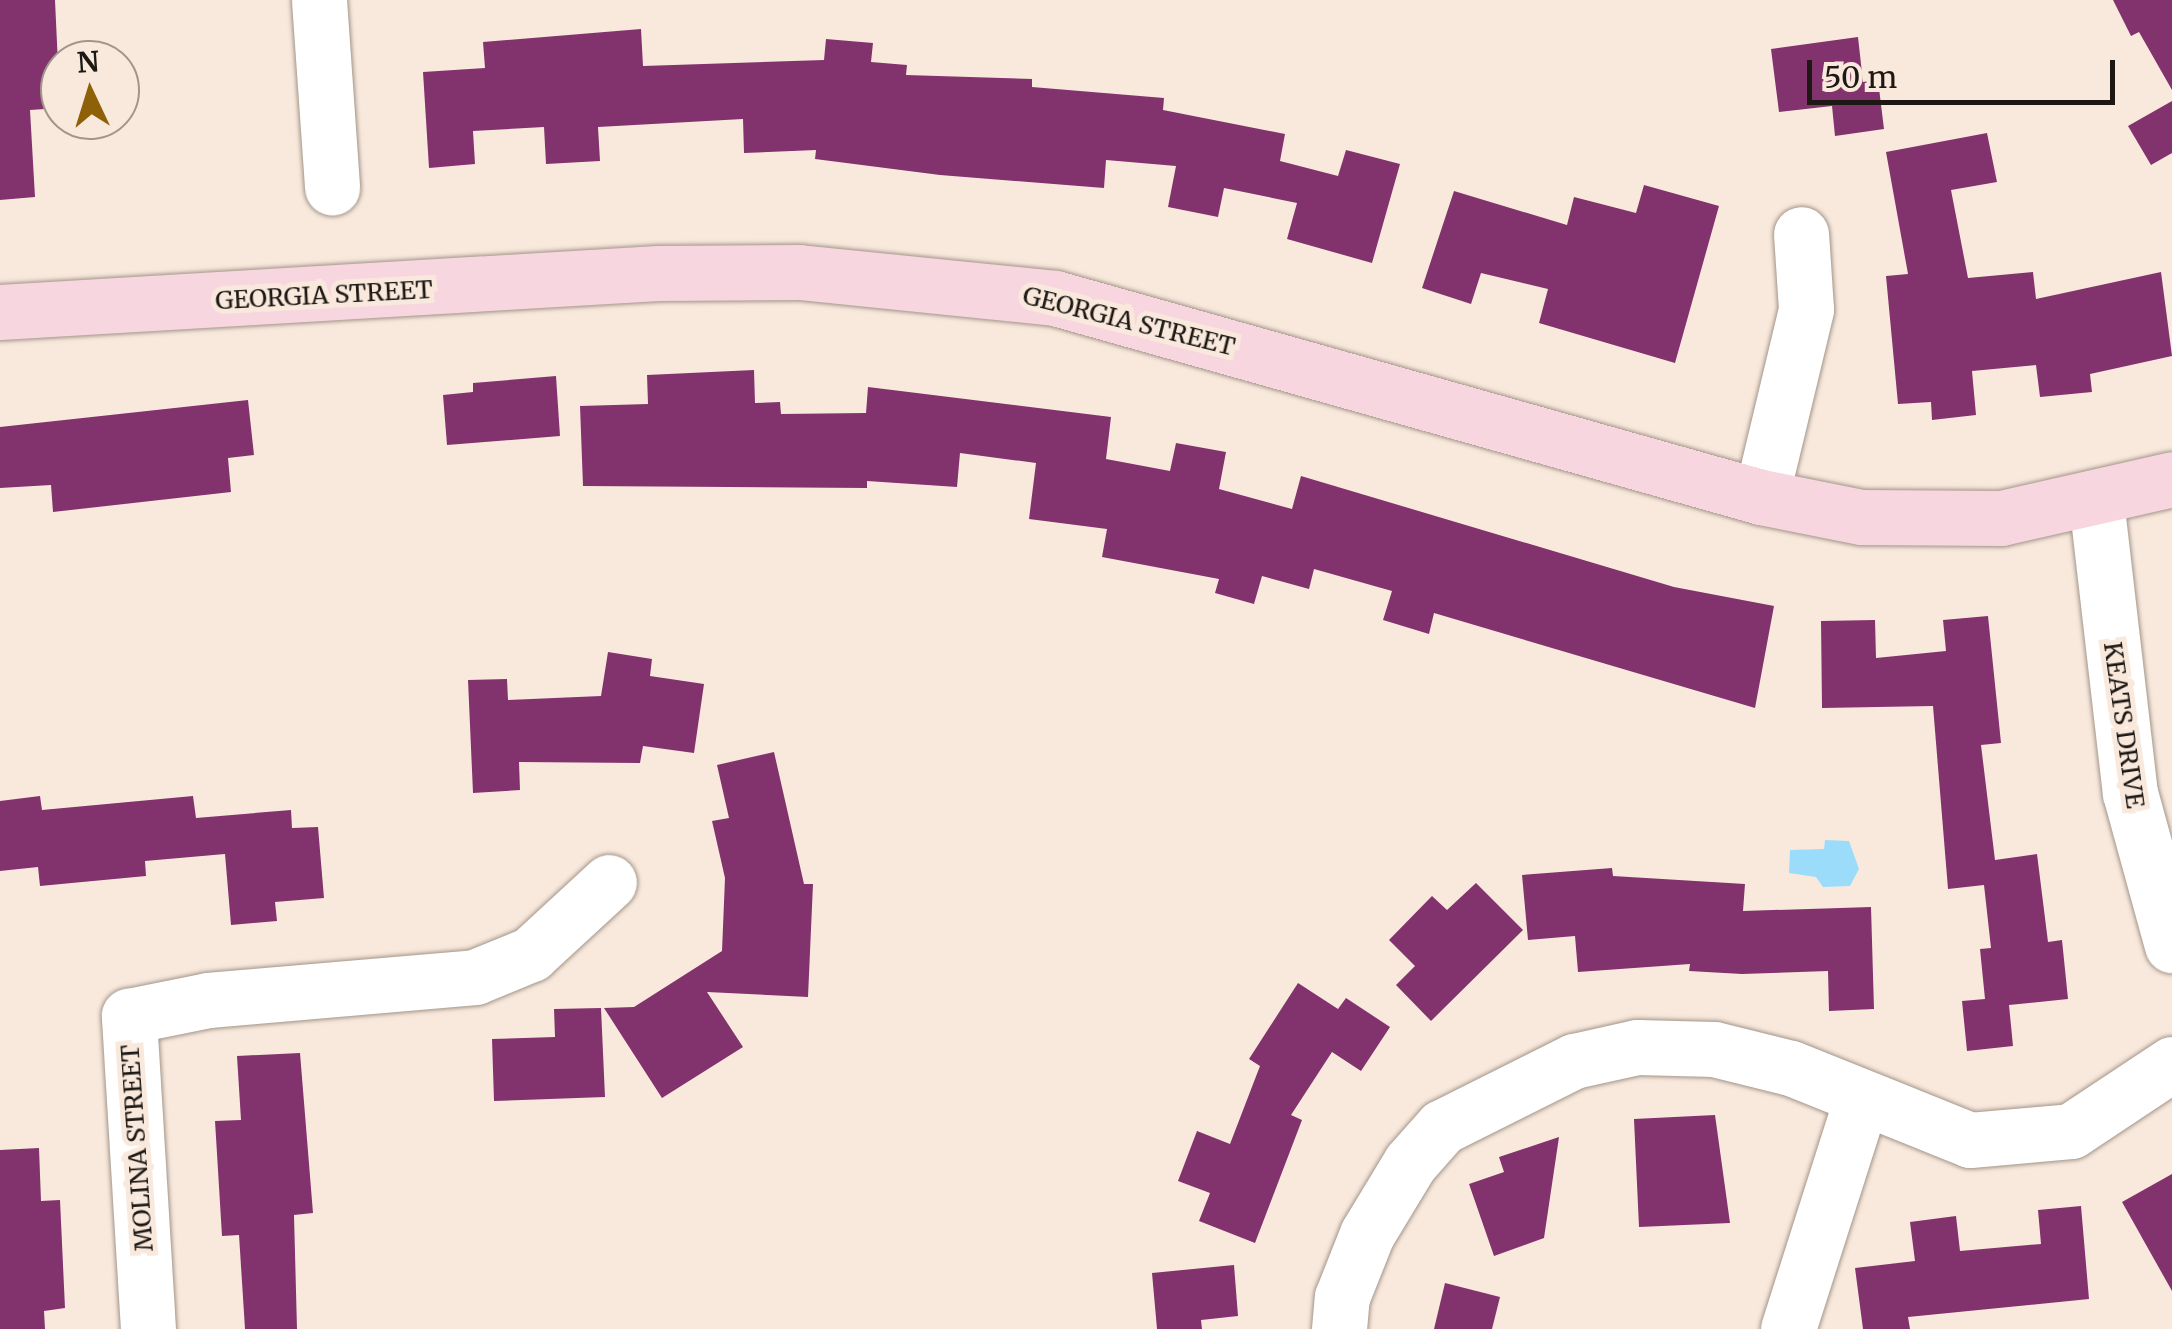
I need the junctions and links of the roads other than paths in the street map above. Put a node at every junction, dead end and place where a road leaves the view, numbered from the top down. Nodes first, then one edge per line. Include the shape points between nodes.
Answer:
1 (319, 0) edge
2 (332, 188) dead end
3 (1801, 234) dead end
4 (0, 312) edge
5 (2172, 479) edge
6 (1760, 497) junction
7 (2096, 500) junction
8 (610, 882) dead end
9 (2172, 945) edge
10 (2172, 1064) edge
11 (1861, 1100) junction
12 (148, 1329) edge
13 (1339, 1329) edge
14 (1788, 1329) edge

1 - 2 street
3 - 6 street via 1806,309
4 - 6 main road, GEORGIA STREET via 658,273 799,272 930,283 1055,298
5 - 7 main road, GEORGIA STREET
6 - 7 main road, GEORGIA STREET via 1934,523
7 - 9 street, KEATS DRIVE via 2130,793
8 - 12 street, MOLINA STREET via 531,954 476,977 208,1000 129,1016
10 - 11 street via 2071,1131 1970,1140
11 - 13 street via 1791,1068 1714,1049 1637,1047 1514,1086 1442,1127 1410,1163 1367,1234 1342,1297
11 - 14 street

